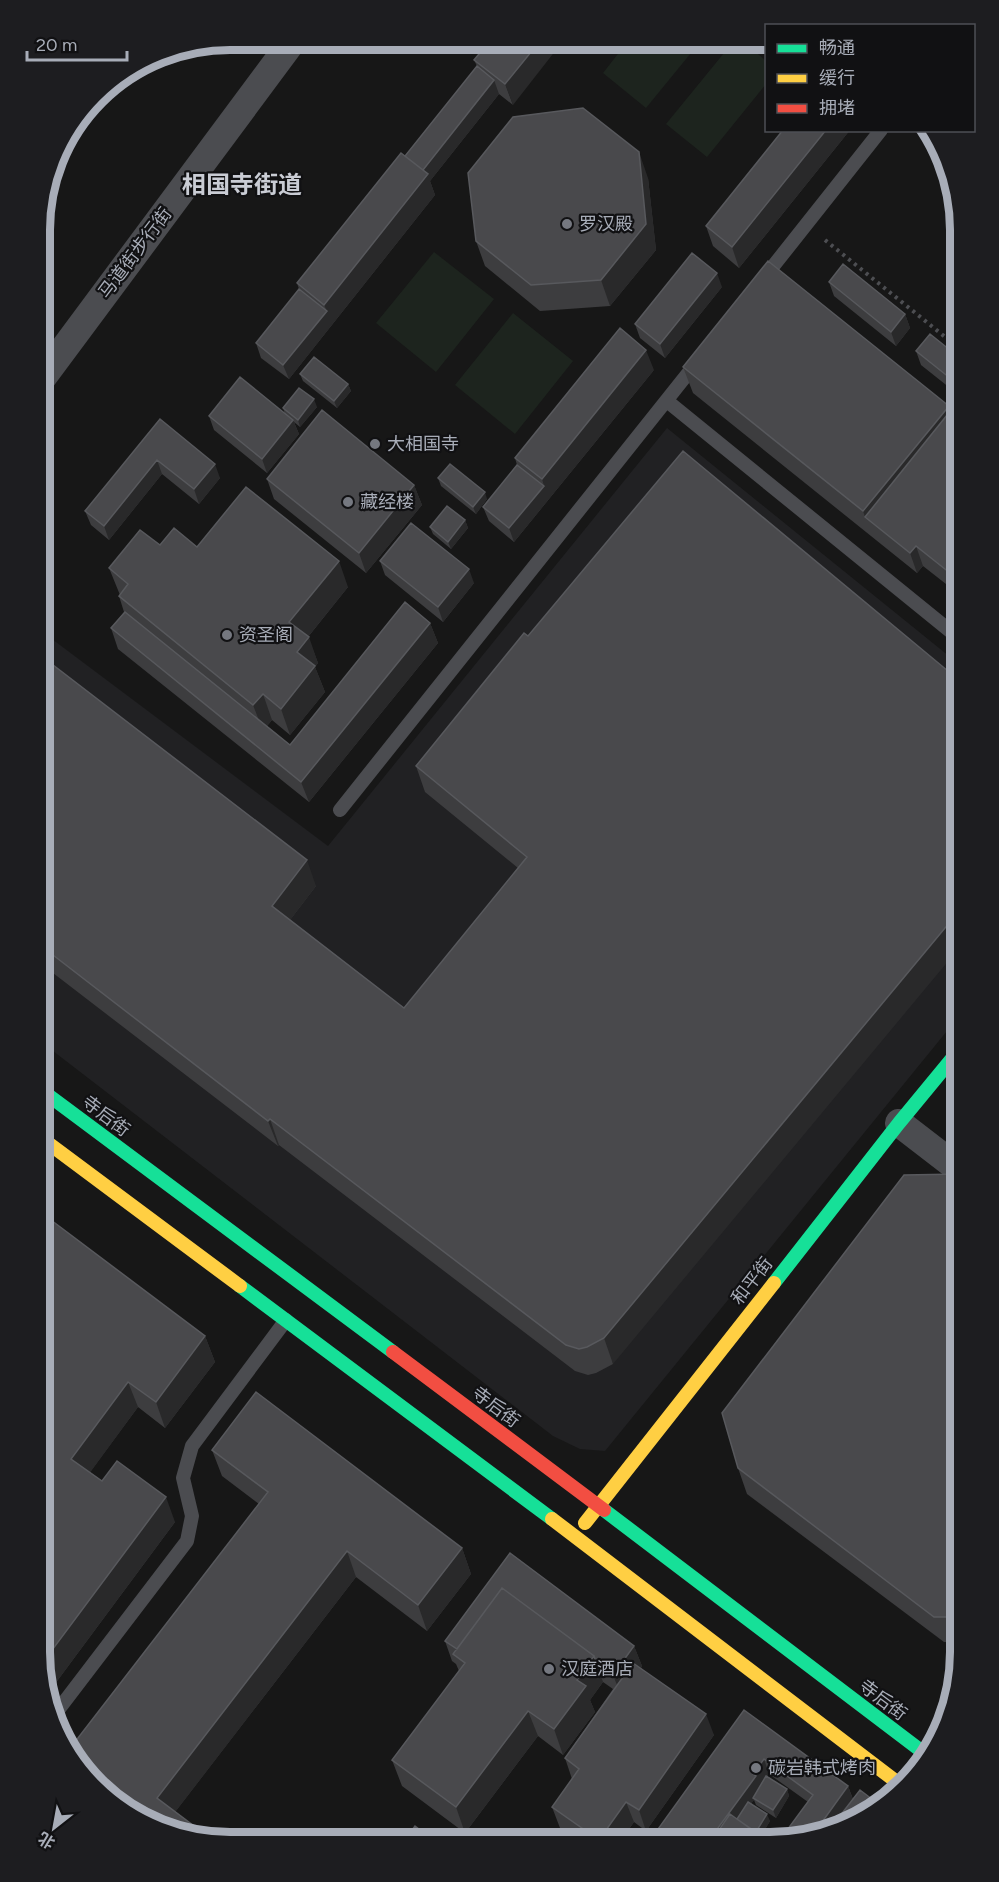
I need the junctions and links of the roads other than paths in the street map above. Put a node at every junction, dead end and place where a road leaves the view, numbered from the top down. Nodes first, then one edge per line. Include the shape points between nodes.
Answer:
1 (286, 50) edge
2 (879, 132) edge
3 (755, 290) edge
4 (703, 355) edge
5 (50, 368) edge
6 (667, 401) junction
7 (950, 631) edge
8 (340, 810) dead end
9 (949, 1062) edge
10 (50, 1096) edge
11 (898, 1123) junction
12 (50, 1144) edge
13 (949, 1162) edge
14 (286, 1320) junction
15 (599, 1506) junction
16 (575, 1536) junction
17 (59, 1709) edge
18 (920, 1750) edge
19 (896, 1781) edge

1 - 5 street, 马道街步行街
2 - 3 lane
4 - 6 lane
6 - 7 lane
6 - 8 lane
9 - 11 street, 和平街
10 - 15 street, 寺后街
11 - 13 street
11 - 15 street, 和平街
12 - 14 street
14 - 16 street
14 - 17 lane via 192,1446 183,1478 192,1516 187,1541
15 - 16 street, 和平街
15 - 18 street, 寺后街
16 - 19 street

